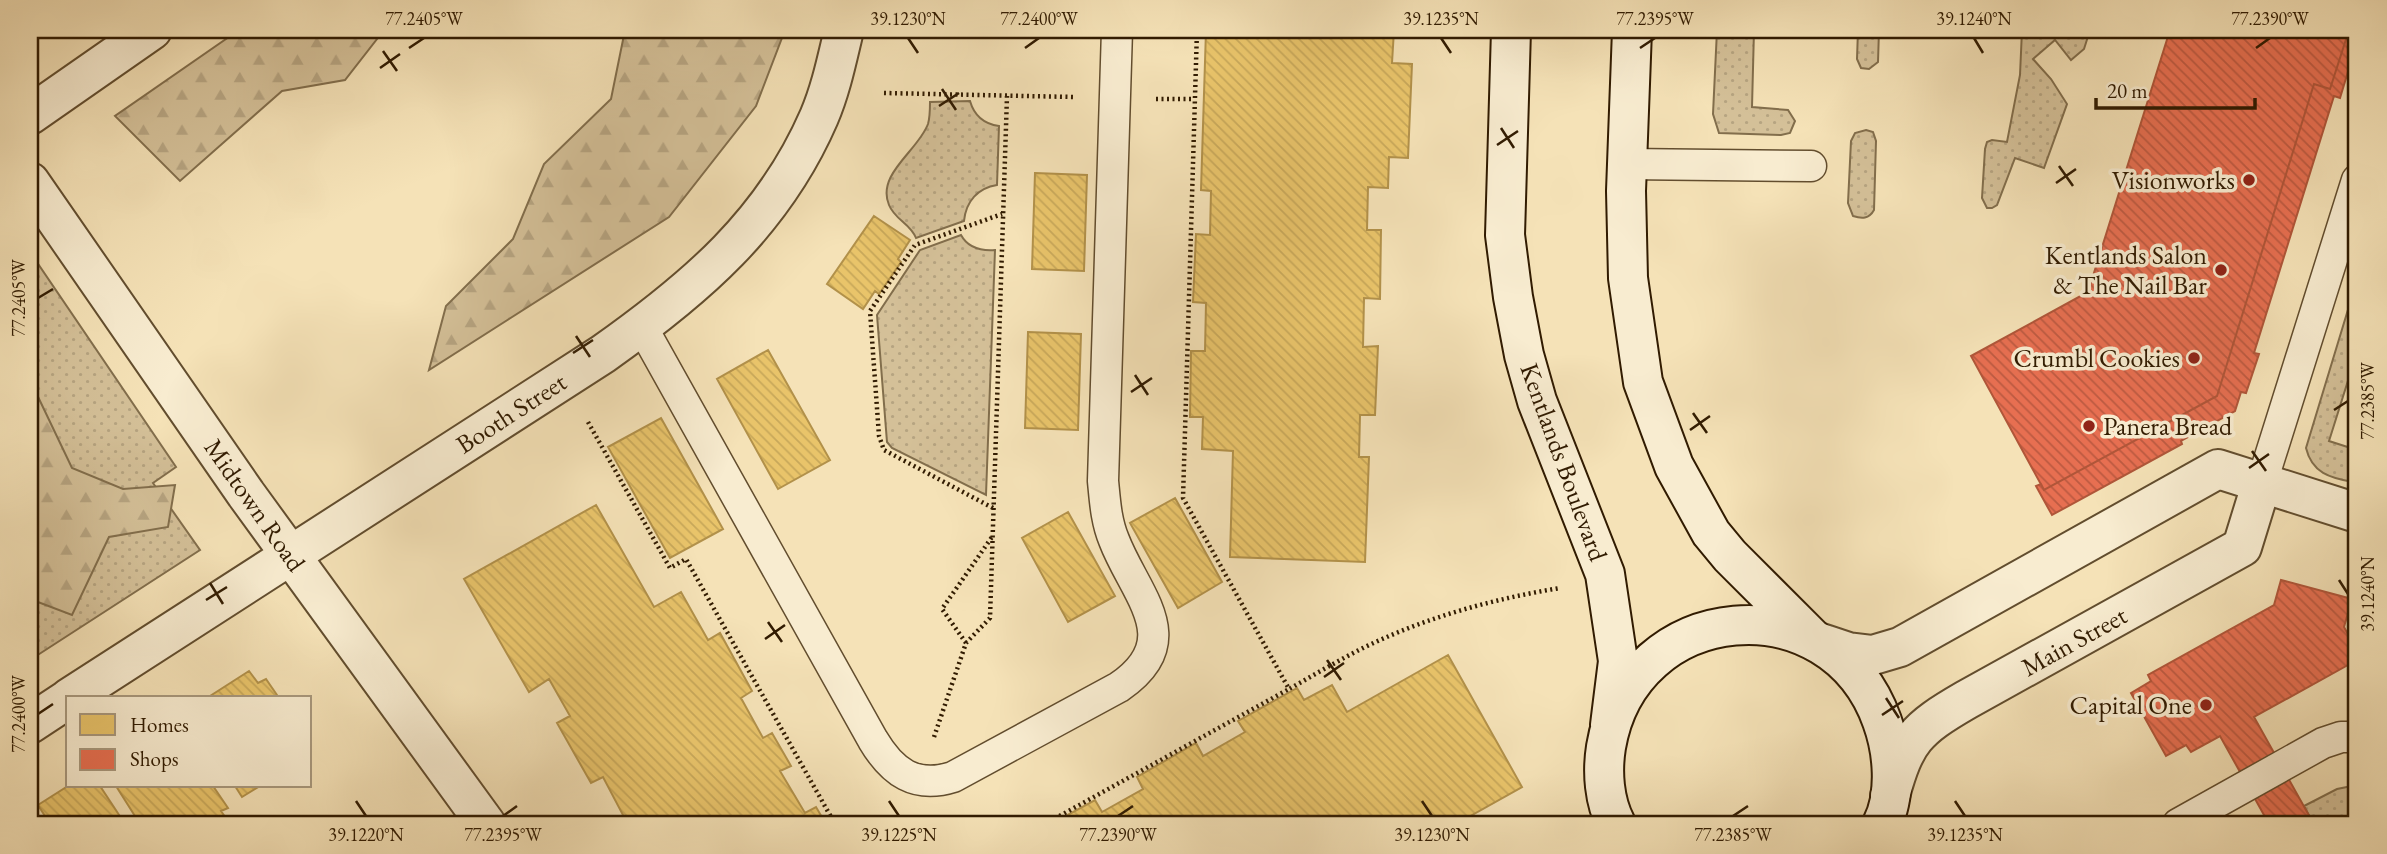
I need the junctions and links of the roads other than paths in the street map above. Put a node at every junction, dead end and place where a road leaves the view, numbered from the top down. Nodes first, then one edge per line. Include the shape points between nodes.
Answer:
1 (152, 30) edge
2 (845, 30) edge
3 (1117, 30) edge
4 (1511, 30) edge
5 (1632, 30) edge
6 (30, 115) edge
7 (1627, 164) junction
8 (1811, 166) dead end
9 (2357, 180) edge
10 (30, 182) edge
11 (642, 327) junction
12 (2262, 482) junction
13 (2357, 513) edge
14 (291, 555) junction
15 (1815, 641) junction
16 (74, 696) edge
17 (66, 701) edge
18 (30, 724) edge
19 (2357, 737) edge
20 (1607, 742) junction
21 (1884, 818) edge
22 (486, 824) edge
23 (1583, 824) edge
24 (1616, 824) edge
25 (2178, 824) edge

1 - 6 street
2 - 11 street, Booth Street via 820,116 776,196 721,261
3 - 11 lane via 1103,481 1114,540 1142,595 1155,634 1141,670 1119,687 966,772 939,782 901,773 880,753
4 - 20 street, Kentlands Boulevard via 1505,236 1513,297 1537,401 1605,574 1618,661
5 - 7 street
7 - 8 lane
7 - 15 street via 1628,278 1643,382 1674,466 1717,540
9 - 12 lane
10 - 14 street, Midtown Road
11 - 14 street, Booth Street
12 - 13 street
12 - 15 street via 2218,469 1900,647 1873,655
12 - 21 street, Main Street via 2242,547 1923,728 1907,747 1897,770
14 - 16 street, Booth Street
14 - 22 street, Midtown Road
15 - 20 street via 1779,627 1740,624 1685,638 1642,670 1623,696
15 - 21 street via 1854,671 1876,702 1890,742 1892,774
17 - 18 street, Booth Street
19 - 25 lane via 2323,743
20 - 23 street
20 - 24 street via 1605,792

